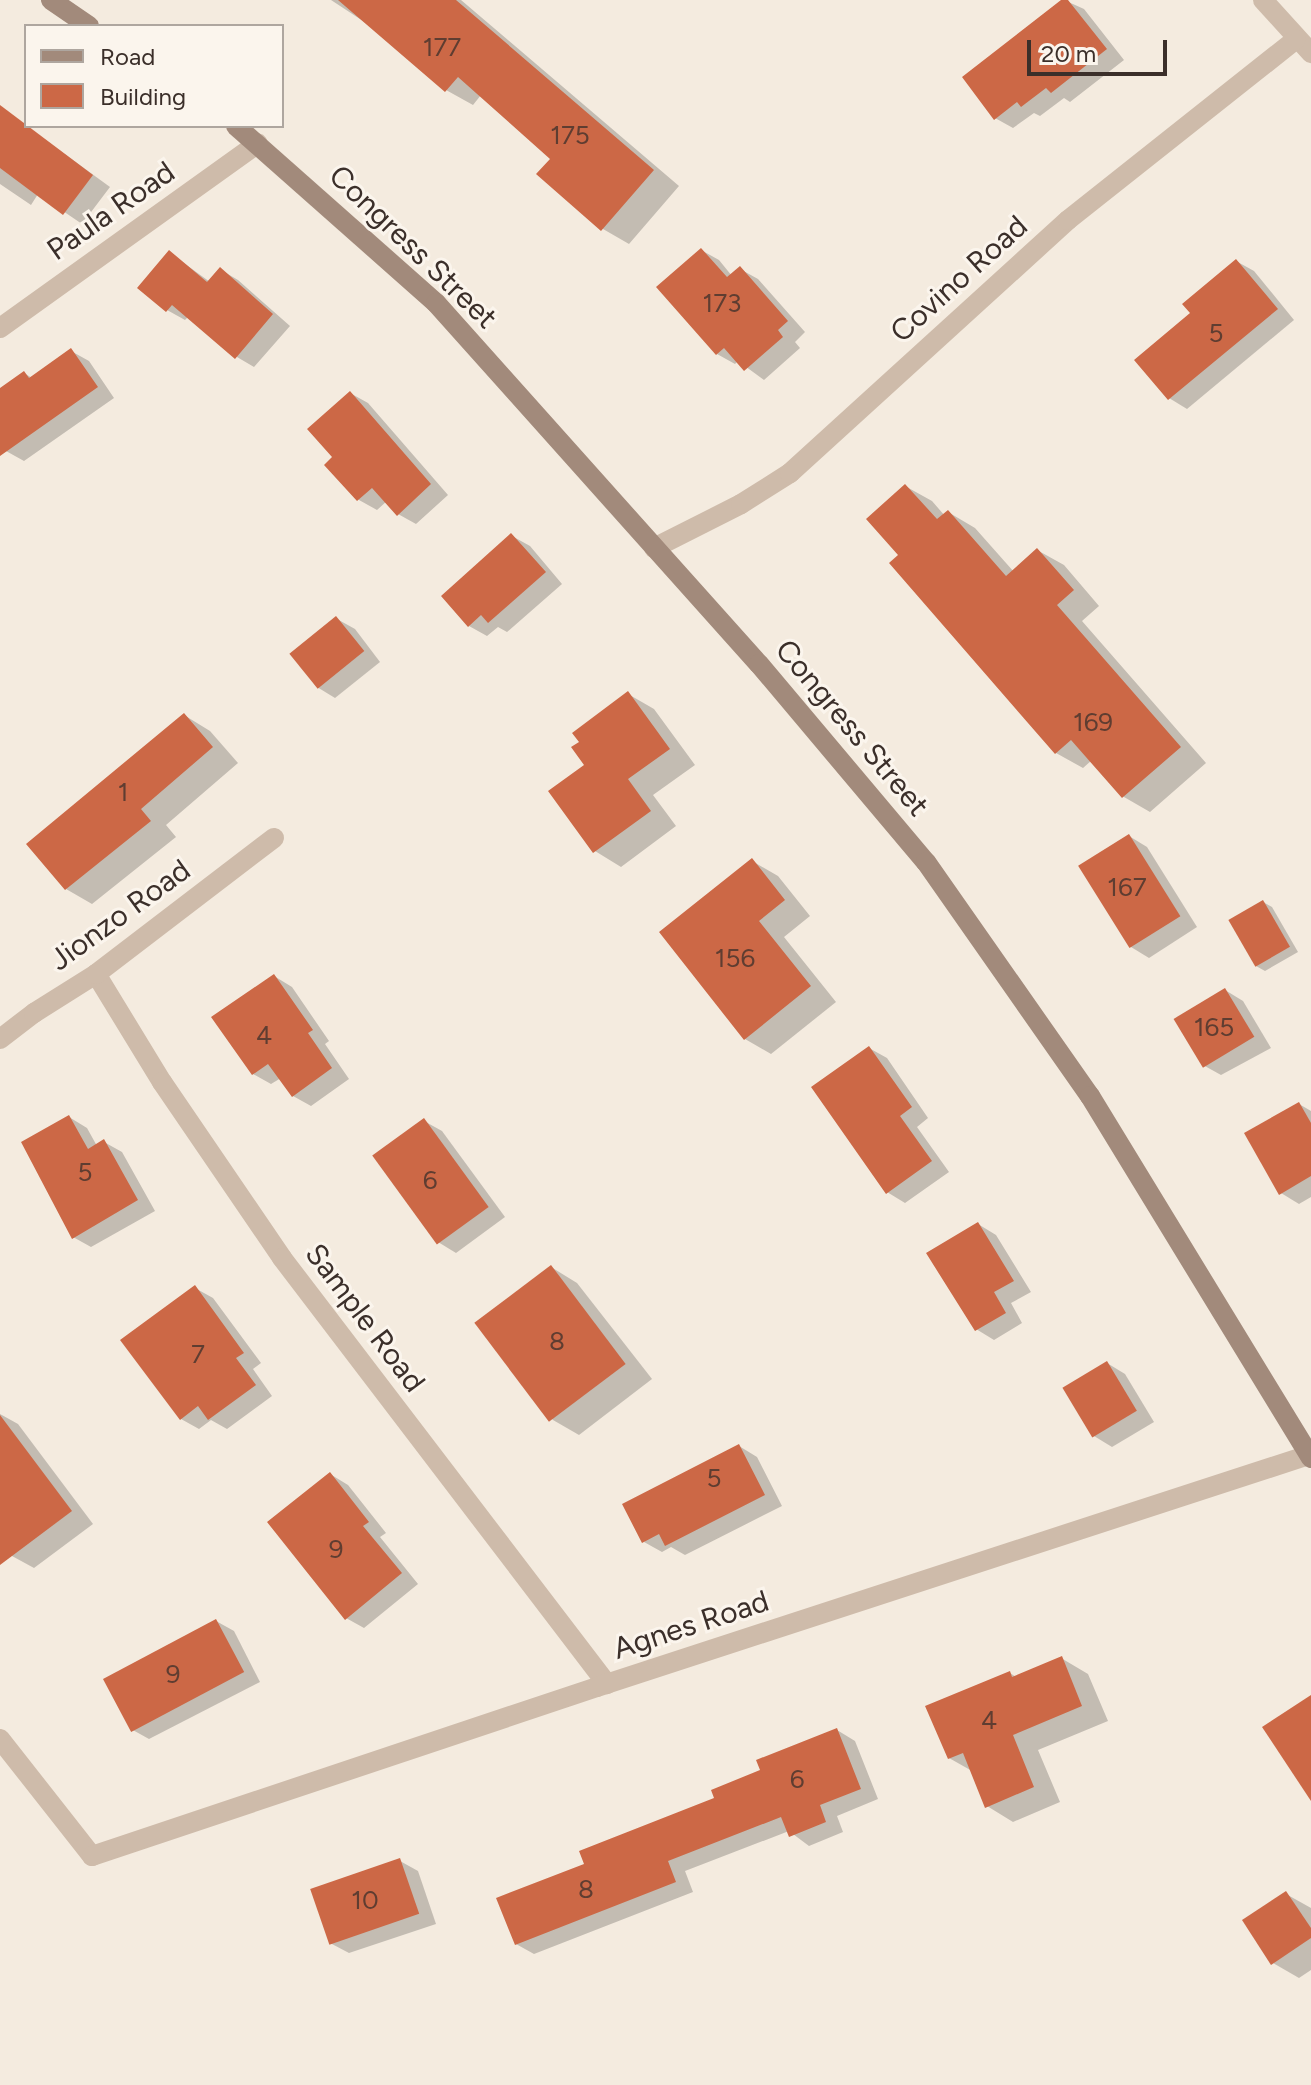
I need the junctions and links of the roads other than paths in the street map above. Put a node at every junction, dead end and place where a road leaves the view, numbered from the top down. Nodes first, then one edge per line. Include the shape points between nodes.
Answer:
1 (51, 0) edge
2 (1263, 0) edge
3 (86, 24) edge
4 (1304, 46) edge
5 (239, 128) edge
6 (258, 143) junction
7 (0, 328) edge
8 (654, 548) junction
9 (274, 838) dead end
10 (96, 974) junction
11 (0, 1039) edge
12 (1310, 1456) edge
13 (607, 1684) junction
14 (0, 1739) edge

1 - 3 main road
2 - 4 street
4 - 8 street, Covino Road via 1068,220 790,473
5 - 6 main road, Congress Street
6 - 7 street, Paula Road
6 - 8 main road, Congress Street via 436,303
8 - 12 main road, Congress Street via 926,862 1090,1096
9 - 10 street, Jionzo Road
10 - 11 street, Jionzo Road
10 - 13 street, Sample Road via 282,1258
12 - 13 street, Agnes Road
13 - 14 street, Agnes Road via 92,1856

